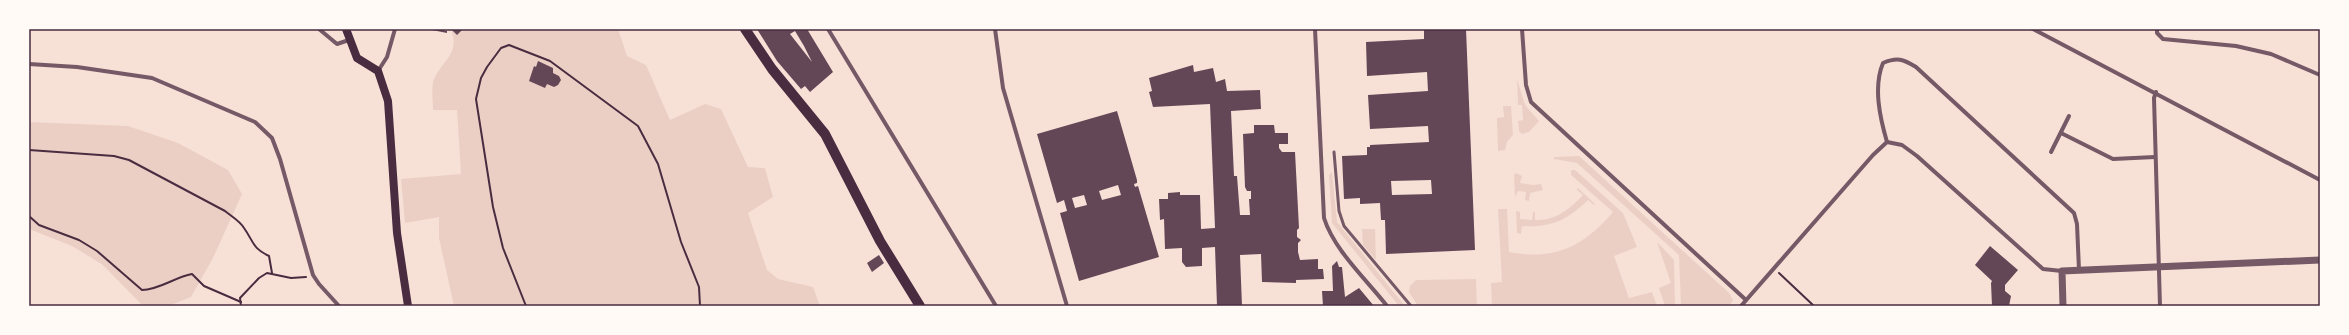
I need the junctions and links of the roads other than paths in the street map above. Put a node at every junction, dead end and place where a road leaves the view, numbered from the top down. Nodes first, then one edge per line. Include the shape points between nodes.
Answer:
1 (319, 29) edge
2 (346, 29) edge
3 (395, 29) edge
4 (745, 29) edge
5 (828, 29) edge
6 (995, 29) edge
7 (1315, 29) edge
8 (1522, 29) edge
9 (2033, 29) edge
10 (2157, 29) edge
11 (349, 40) junction
12 (29, 64) edge
13 (378, 71) junction
14 (2320, 75) edge
15 (2156, 92) junction
16 (2069, 116) dead end
17 (2061, 133) junction
18 (1887, 142) junction
19 (1334, 152) dead end
20 (2051, 152) dead end
21 (2155, 157) junction
22 (2320, 180) edge
23 (2320, 260) edge
24 (2159, 267) junction
25 (2079, 270) junction
26 (2062, 271) junction
27 (1746, 300) junction
28 (339, 306) edge
29 (408, 306) edge
30 (920, 306) edge
31 (996, 306) edge
32 (1066, 306) edge
33 (1387, 306) edge
34 (1411, 306) edge
35 (1741, 306) edge
36 (2063, 306) edge
37 (2160, 306) edge

1 - 11 street via 337,44
2 - 11 main road
3 - 13 street via 387,57
4 - 30 main road via 772,69 825,134 876,235
5 - 31 street
6 - 32 street via 1002,88
7 - 33 street via 1324,218 1338,246
8 - 27 street via 1526,85 1531,102
9 - 15 street
10 - 14 street via 2157,33 2163,39 2236,46 2264,52
11 - 13 main road via 357,58
12 - 28 street via 77,67 152,78 255,122 272,138 313,274 318,284
13 - 29 main road via 388,101 397,233
15 - 21 street
15 - 22 street
16 - 17 street
17 - 20 street
17 - 21 street via 2113,159
18 - 25 street via 1880,115 1878,75 1883,63 1892,59 1903,59 2074,212 2078,224
18 - 26 street via 1902,145 1917,156 2043,269
18 - 27 street
19 - 34 lane via 1339,211 1344,226
21 - 24 street
23 - 24 street
24 - 25 street
24 - 37 street
25 - 26 street
26 - 36 street
27 - 35 street

